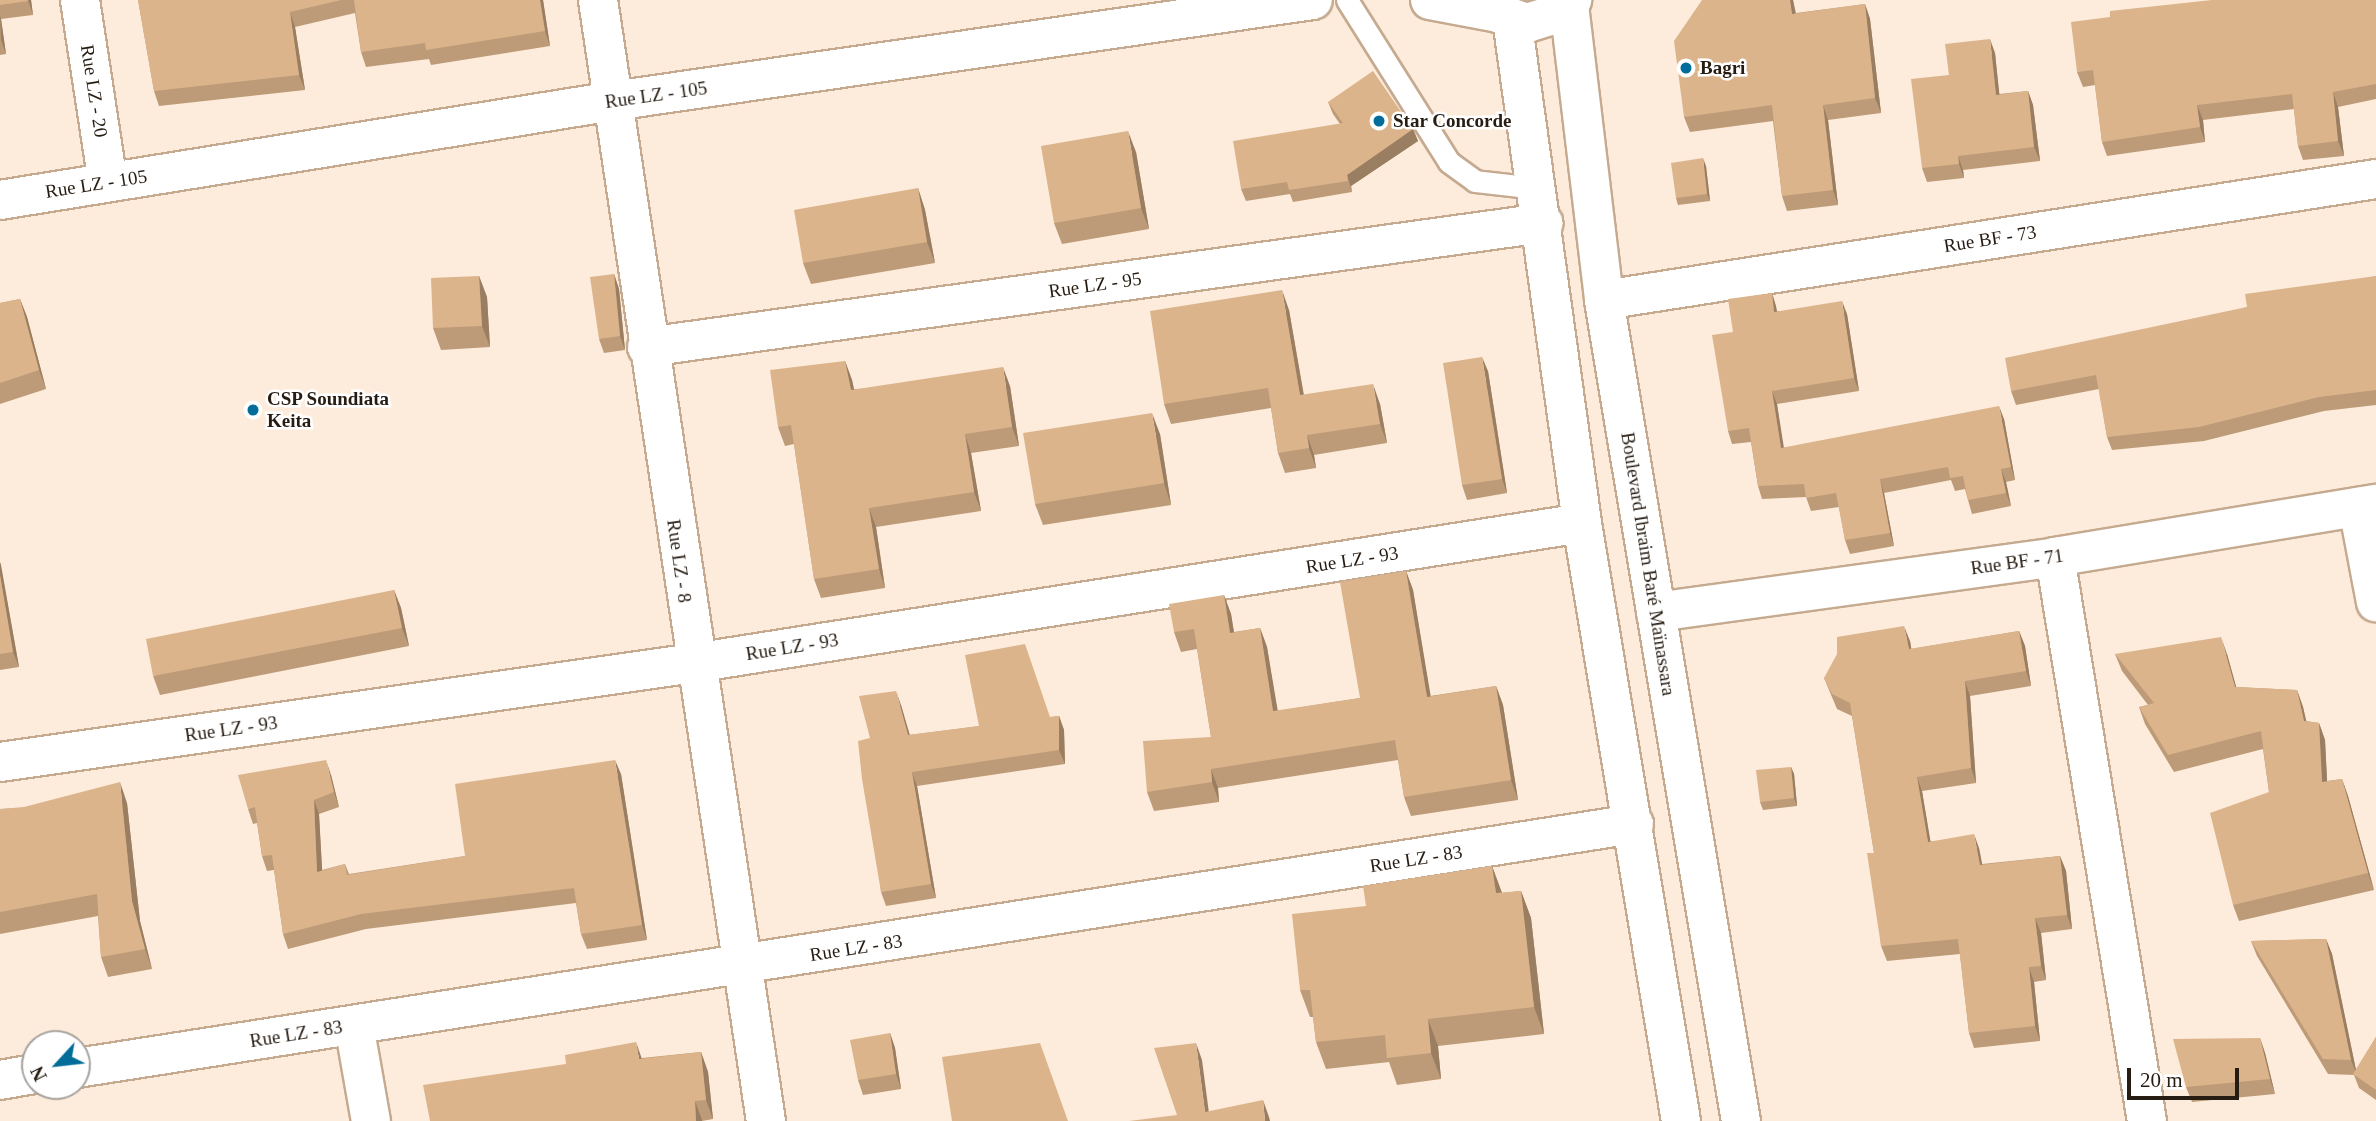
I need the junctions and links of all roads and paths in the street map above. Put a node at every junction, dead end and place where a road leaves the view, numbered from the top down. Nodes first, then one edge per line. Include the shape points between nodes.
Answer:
1 (80, 0) edge
2 (598, 0) edge
3 (1313, 0) edge
4 (1347, 0) edge
5 (1430, 0) edge
6 (1571, 2) edge
7 (1499, 11) edge
8 (613, 102) junction
9 (2376, 179) edge
10 (108, 182) junction
11 (0, 200) edge
12 (1539, 206) junction
13 (1604, 300) junction
14 (647, 347) junction
15 (2367, 505) edge
16 (1582, 523) junction
17 (2055, 557) junction
18 (2376, 603) edge
19 (1656, 612) junction
20 (694, 663) junction
21 (0, 762) edge
22 (1634, 824) junction
23 (743, 966) junction
24 (354, 1025) junction
25 (91, 1066) edge
26 (21, 1076) edge
27 (0, 1080) edge
28 (371, 1121) edge
29 (766, 1121) edge
30 (1681, 1121) edge
31 (1741, 1121) edge
32 (2147, 1121) edge

1 - 10 street, Rue LZ - 20
2 - 8 street, Rue LZ - 8
3 - 8 street, Rue LZ - 105
4 - 12 lane via 1449,162 1475,181
5 - 7 street
6 - 7 street via 1543,21
6 - 13 street, Boulevard Ibraim Baré Maïnassara
7 - 12 street
8 - 10 street, Rue LZ - 105
8 - 14 street, Rue LZ - 8
9 - 13 street, Rue BF - 73
10 - 11 street, Rue LZ - 105
12 - 14 street, Rue LZ - 95
12 - 16 street
13 - 19 street, Boulevard Ibraim Baré Maïnassara
14 - 20 street, Rue LZ - 8
15 - 17 street, Rue BF - 71
15 - 18 street
16 - 20 street, Rue LZ - 93
16 - 22 street
17 - 19 street, Rue BF - 71
17 - 32 street
19 - 31 street, Boulevard Ibraim Baré Maïnassara
20 - 21 street, Rue LZ - 93
20 - 23 street, Rue LZ - 8
22 - 23 street, Rue LZ - 83
22 - 30 street
23 - 24 street, Rue LZ - 83
23 - 29 street, Rue LZ - 8
24 - 25 street, Rue LZ - 83
24 - 28 street
26 - 27 street

